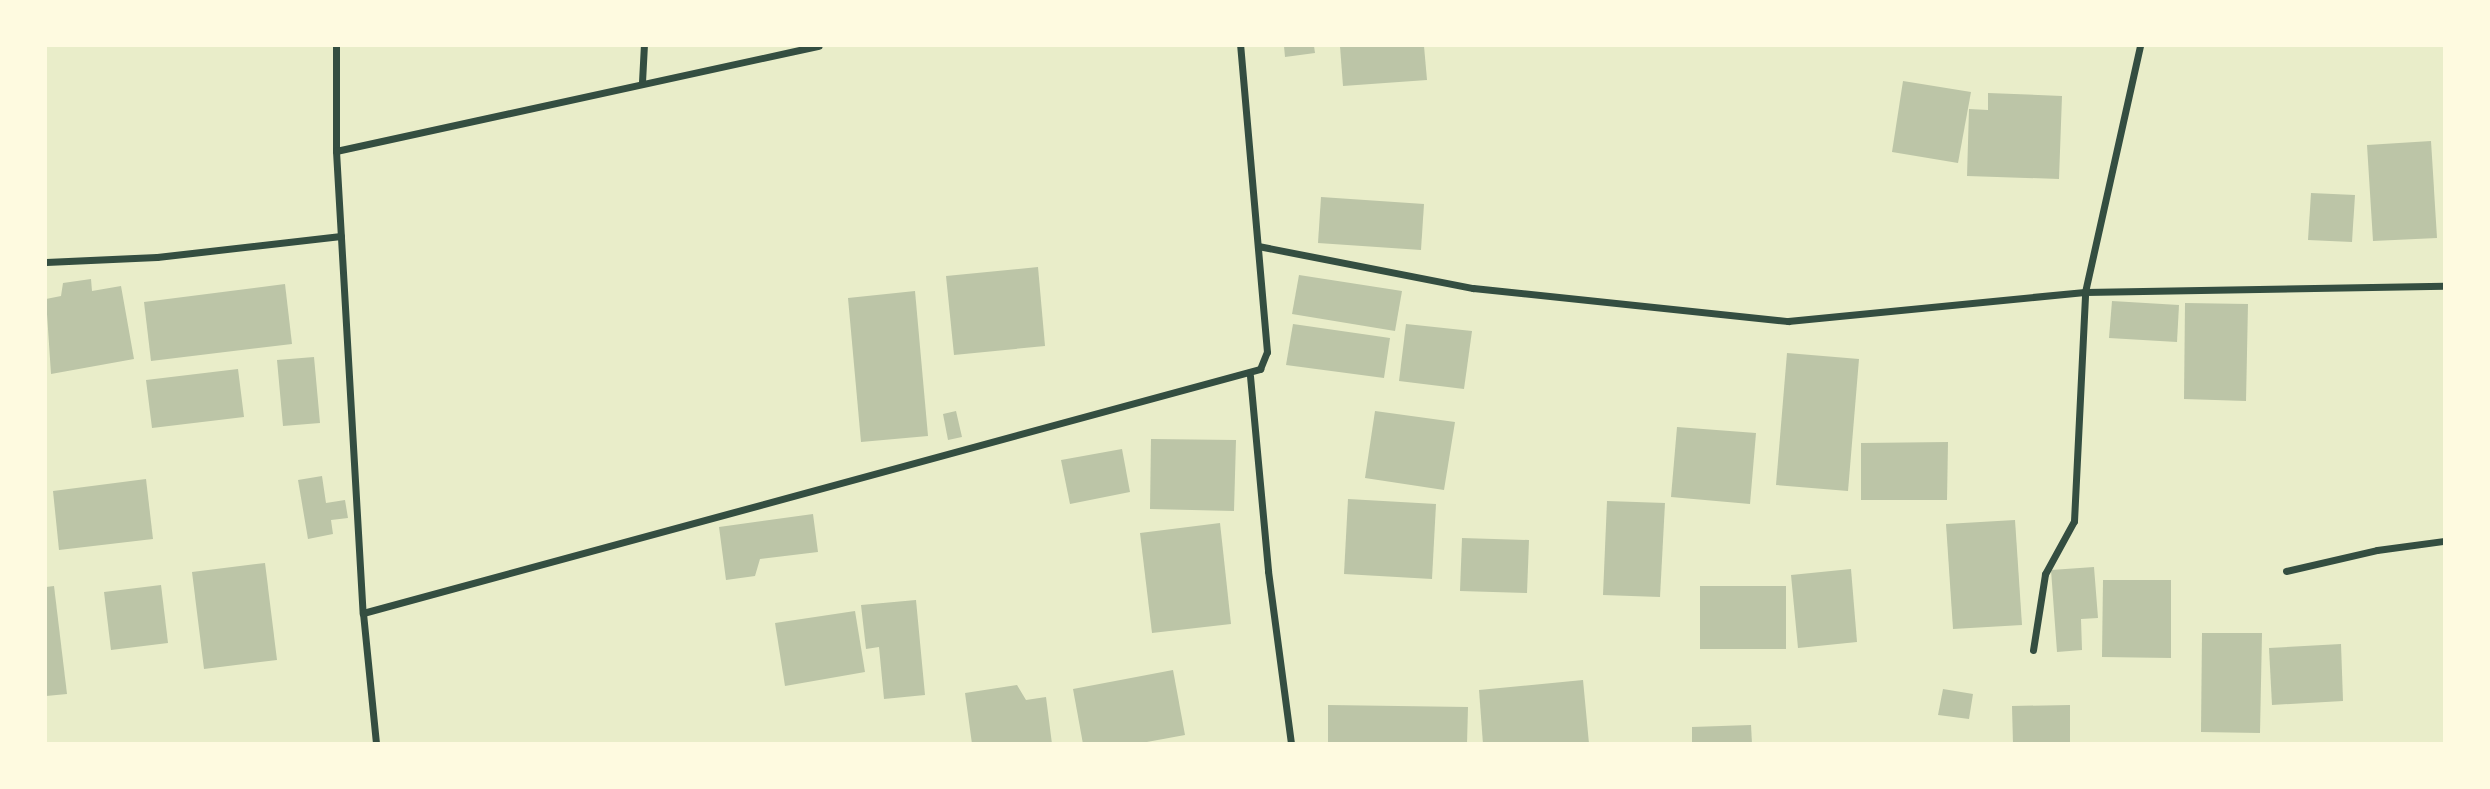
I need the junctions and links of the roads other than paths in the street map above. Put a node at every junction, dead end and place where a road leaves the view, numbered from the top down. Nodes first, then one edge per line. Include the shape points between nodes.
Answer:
1 (337, 46) edge
2 (644, 46) edge
3 (819, 46) edge
4 (1240, 46) edge
5 (2140, 46) edge
6 (642, 82) junction
7 (336, 151) junction
8 (341, 236) junction
9 (1258, 246) junction
10 (46, 262) edge
11 (2445, 286) edge
12 (2085, 292) junction
13 (1250, 376) junction
14 (2445, 541) edge
15 (2287, 571) dead end
16 (363, 613) junction
17 (2033, 650) dead end
18 (376, 744) edge
19 (1292, 744) edge

1 - 7 street
2 - 6 street
3 - 6 street
4 - 9 street
5 - 12 street
6 - 7 street
7 - 8 street
8 - 10 street via 207,253
8 - 16 street
9 - 12 street via 1473,288 1788,321
9 - 13 street via 1267,352 1260,369
11 - 12 street
12 - 17 street via 2074,521 2045,574
13 - 16 street
13 - 19 street via 1268,571
14 - 15 street via 2378,550
16 - 18 street

